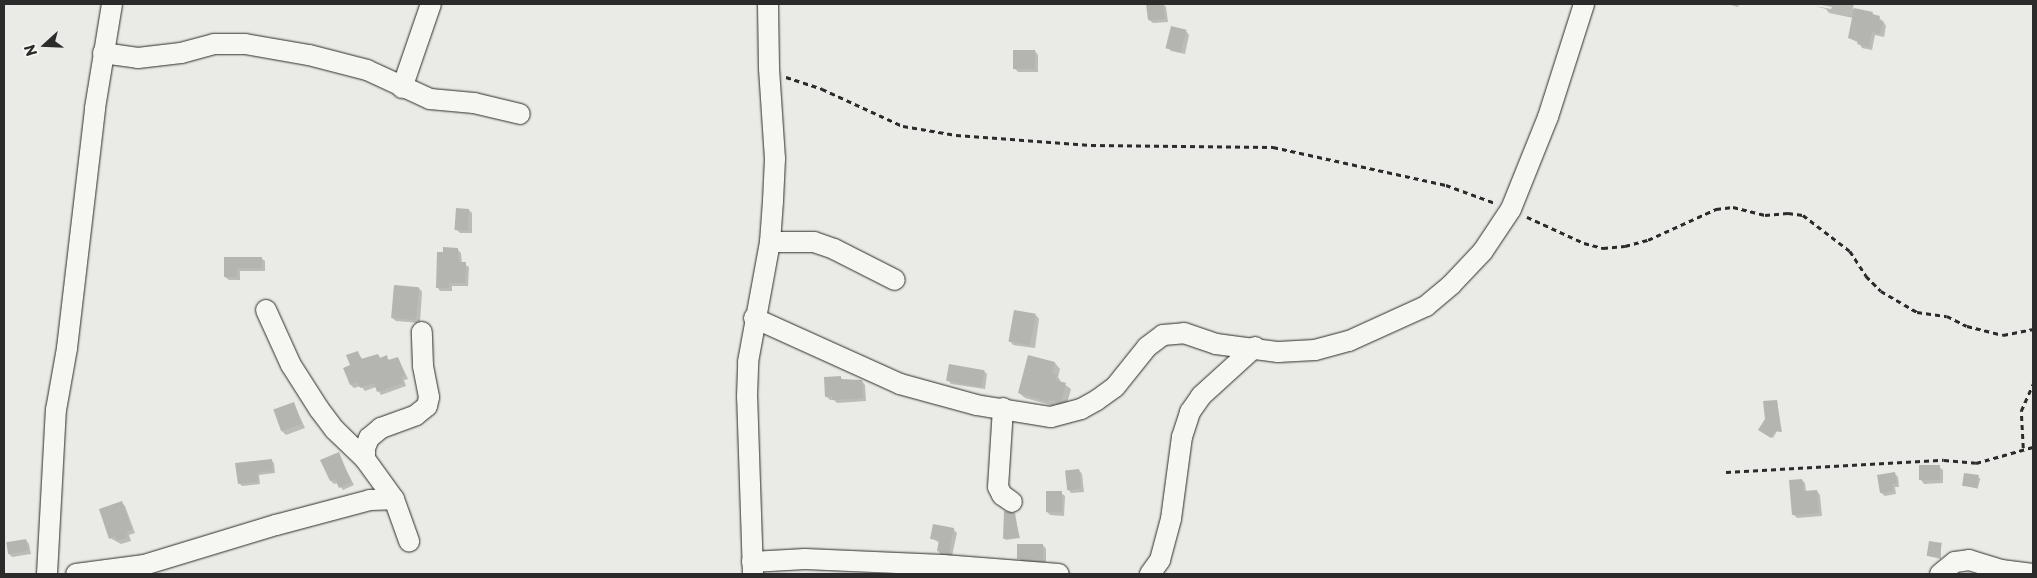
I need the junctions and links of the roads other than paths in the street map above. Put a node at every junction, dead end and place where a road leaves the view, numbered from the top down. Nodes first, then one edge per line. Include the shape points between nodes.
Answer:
1 (112, 4) edge
2 (431, 4) edge
3 (768, 4) edge
4 (1584, 4) edge
5 (103, 53) junction
6 (402, 88) junction
7 (520, 114) dead end
8 (770, 242) junction
9 (896, 280) dead end
10 (266, 310) dead end
11 (754, 318) junction
12 (422, 332) dead end
13 (1255, 347) junction
14 (1003, 408) junction
15 (365, 459) junction
16 (394, 499) junction
17 (1012, 502) dead end
18 (409, 541) dead end
19 (752, 568) edge
20 (974, 572) edge
21 (47, 574) edge
22 (76, 574) edge
23 (1059, 574) edge
24 (1150, 574) edge
25 (1940, 574) edge
26 (2033, 574) edge

1 - 5 street
2 - 6 street
3 - 8 street via 775,159
4 - 13 street via 1548,117 1511,209 1483,251 1451,285 1426,306 1327,348 1278,352
5 - 6 street via 138,58 181,53 214,44 245,44 309,55 367,70
5 - 21 street via 67,348 56,410
6 - 7 street via 430,98 474,103
8 - 9 street via 814,242
8 - 11 street
10 - 15 street via 291,364 319,409
11 - 14 street via 900,384
11 - 19 street via 746,397
12 - 15 street via 423,366 430,397 427,406 416,415 381,428 369,438
13 - 14 street via 1216,344 1184,334 1163,335 1147,347 1115,387 1081,409 1051,417
13 - 24 street via 1201,396 1190,412 1182,437 1171,519 1160,560
14 - 17 street via 998,487 1002,495
15 - 16 street
16 - 18 street
16 - 22 street via 370,500 144,565
19 - 20 street via 805,559
20 - 23 street
25 - 26 street via 1955,562 1969,560 2001,570

